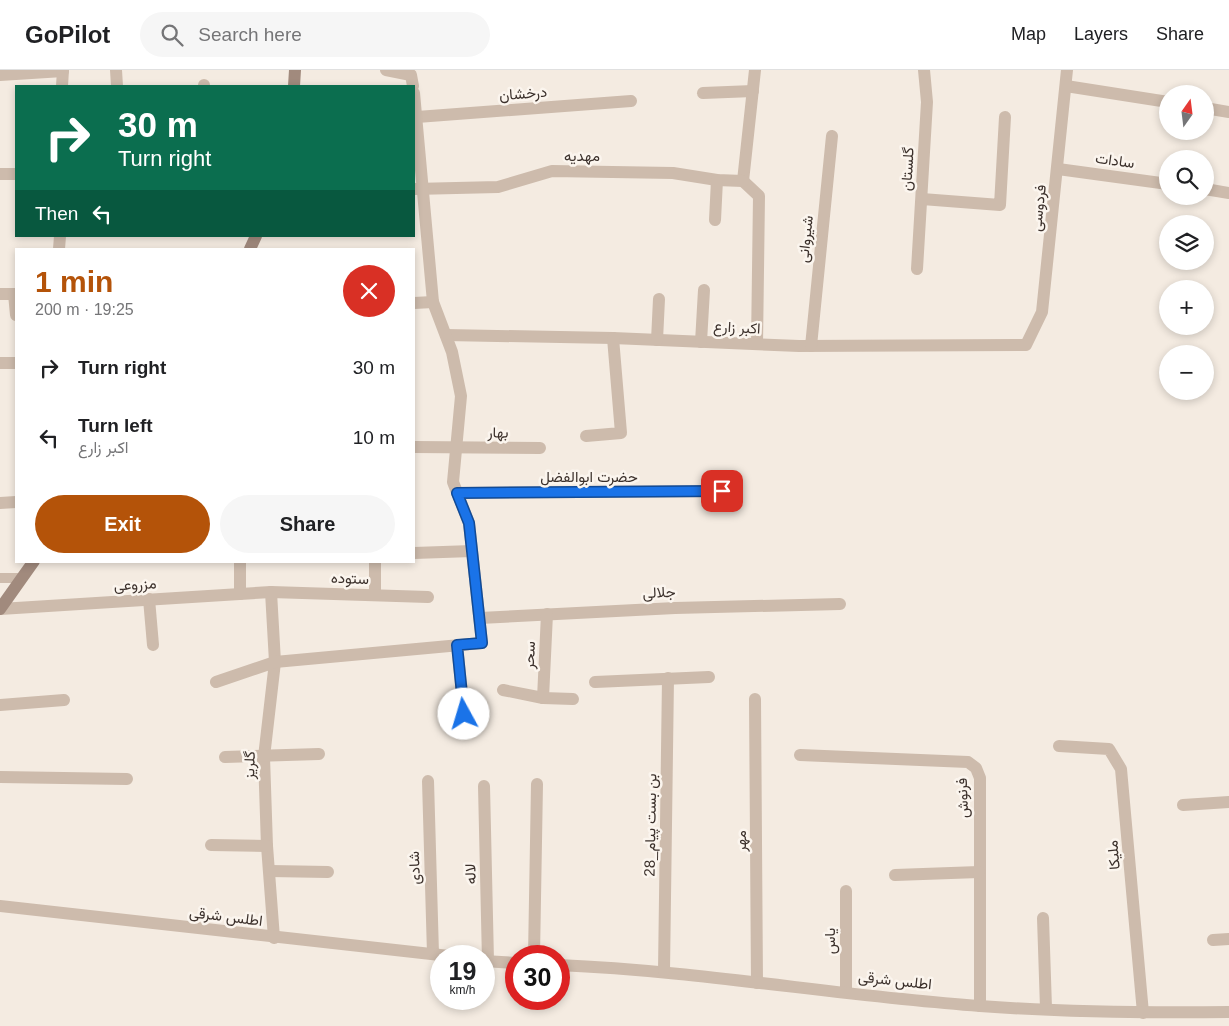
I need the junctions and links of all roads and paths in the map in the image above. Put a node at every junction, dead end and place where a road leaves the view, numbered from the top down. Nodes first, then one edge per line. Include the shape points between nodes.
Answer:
1 (63, 70) edge
2 (116, 70) edge
3 (295, 70) edge
4 (386, 70) edge
5 (755, 70) edge
6 (924, 70) edge
7 (1067, 70) edge
8 (0, 76) edge
9 (412, 81) edge
10 (62, 85) edge
11 (117, 85) edge
12 (294, 85) edge
13 (1066, 86) junction
14 (753, 91) junction
15 (703, 93) dead end
16 (415, 100) edge
17 (631, 101) dead end
18 (1159, 101) edge
19 (1214, 110) edge
20 (1229, 112) edge
21 (417, 117) junction
22 (1005, 117) dead end
23 (832, 136) dead end
24 (1058, 169) junction
25 (0, 174) edge
26 (15, 174) edge
27 (717, 180) junction
28 (743, 181) junction
29 (1159, 183) edge
30 (419, 189) edge
31 (1214, 190) edge
32 (1229, 193) edge
33 (922, 199) junction
34 (715, 220) dead end
35 (917, 268) dead end
36 (704, 290) dead end
37 (0, 294) edge
38 (15, 294) edge
39 (659, 299) dead end
40 (433, 302) junction
41 (415, 303) edge
42 (446, 335) junction
43 (613, 338) junction
44 (657, 340) junction
45 (701, 342) junction
46 (757, 344) junction
47 (811, 346) junction
48 (1026, 346) joint
49 (0, 363) edge
50 (15, 363) edge
51 (586, 436) dead end
52 (415, 447) edge
53 (456, 447) junction
54 (540, 448) dead end
55 (722, 491) dead end
56 (457, 493) junction
57 (0, 502) edge
58 (15, 502) edge
59 (472, 551) junction
60 (415, 553) edge
61 (33, 563) edge
62 (240, 563) edge
63 (375, 563) dead end
64 (0, 578) edge
65 (22, 578) junction
66 (271, 592) junction
67 (240, 594) junction
68 (376, 595) junction
69 (428, 597) dead end
70 (149, 599) junction
71 (840, 604) dead end
72 (0, 609) edge
73 (547, 614) junction
74 (480, 618) junction
75 (153, 645) dead end
76 (457, 645) junction
77 (275, 662) junction
78 (710, 677) dead end
79 (668, 678) junction
80 (216, 682) dead end
81 (595, 682) dead end
82 (503, 690) dead end
83 (543, 698) junction
84 (574, 699) dead end
85 (755, 699) dead end
86 (64, 700) dead end
87 (0, 705) edge
88 (464, 714) dead end
89 (1059, 746) dead end
90 (319, 754) dead end
91 (800, 755) dead end
92 (225, 757) dead end
93 (264, 757) junction
94 (0, 777) edge
95 (127, 780) dead end
96 (428, 781) dead end
97 (536, 784) dead end
98 (484, 786) dead end
99 (1229, 802) edge
100 (1184, 805) dead end
101 (211, 845) dead end
102 (267, 846) junction
103 (270, 871) junction
104 (328, 872) dead end
105 (979, 872) junction
106 (895, 875) dead end
107 (846, 891) dead end
108 (0, 906) edge
109 (1043, 918) dead end
110 (274, 938) junction
111 (1229, 939) edge
112 (1213, 940) dead end
113 (433, 945) edge
114 (486, 945) edge
115 (534, 945) edge
116 (430, 954) edge
117 (570, 966) edge
118 (664, 971) junction
119 (757, 983) junction
120 (846, 992) junction
121 (980, 1006) junction
122 (1046, 1008) junction
123 (1229, 1012) edge
124 (1143, 1013) junction

1 - 8 street
1 - 10 street
2 - 11 street
3 - 12 street
4 - 9 street
5 - 14 street
6 - 33 street, گلستان via 927,102
7 - 13 street, فردوسی
13 - 18 street
13 - 24 street, فردوسی
14 - 15 street
14 - 28 street
16 - 21 street
17 - 21 street, درخشان
19 - 20 street
21 - 30 street
22 - 33 street via 1000,204
23 - 47 street, شیروانی
24 - 29 street, سادات
24 - 48 street, فردوسی via 1042,312
25 - 26 street
27 - 28 street, مهدیه
27 - 30 street, مهدیه via 673,172 552,171 498,187
27 - 34 street
28 - 46 street via 759,196
30 - 40 street
31 - 32 street
33 - 35 street, گلستان
36 - 45 street
37 - 38 street
39 - 44 street
40 - 41 street
40 - 42 street
42 - 43 street, اکبر زارع
42 - 53 street via 461,396
43 - 44 street, اکبر زارع
43 - 51 street via 621,433
44 - 45 street, اکبر زارع
45 - 46 street, اکبر زارع
46 - 47 street, اکبر زارع
47 - 48 street, اکبر زارع
49 - 50 street
52 - 53 street, بهار
53 - 54 street, بهار
53 - 56 street via 453,482
55 - 56 street, حضرت ابوالفضل
56 - 59 street via 469,523
57 - 58 street
59 - 60 street
59 - 74 street
61 - 65 street
62 - 67 street
63 - 68 street
64 - 65 lane
65 - 72 street
66 - 67 street, مزروعی
66 - 68 street, ستوده
66 - 77 street, گلریز
67 - 70 street, مزروعی
68 - 69 street, ستوده
70 - 72 street, مزروعی
70 - 75 street
71 - 73 street, جلالی
73 - 74 street, جلالی
73 - 83 street, سحر
74 - 76 street via 482,643
76 - 77 street
76 - 88 street
77 - 80 street
77 - 93 street, گلریز
78 - 79 street
79 - 81 street
79 - 118 street, بن بست پیام_28
82 - 83 street
83 - 84 street
85 - 119 street, مهر
86 - 87 street
89 - 124 street, ملیکا via 1109,749 1122,768
90 - 93 street
91 - 105 street, فرنوش via 968,762 976,768 980,778
92 - 93 street
93 - 102 street, گلریز
94 - 95 street
96 - 113 street, شادی
97 - 115 street
98 - 114 street, لاله
99 - 100 street
101 - 102 street
102 - 103 street, گلریز
103 - 104 street
103 - 110 street, گلریز
105 - 106 street
105 - 121 street, فرنوش
107 - 120 street, یاس
108 - 110 street, اطلس شرقی
109 - 122 street
110 - 116 street, اطلس شرقی
111 - 112 street
117 - 118 street, اطلس شرقی
118 - 119 street, اطلس شرقی
119 - 120 street, اطلس شرقی
120 - 121 street, اطلس شرقی
121 - 122 street, اطلس شرقی
122 - 124 street, اطلس شرقی
123 - 124 street, اطلس شرقی

